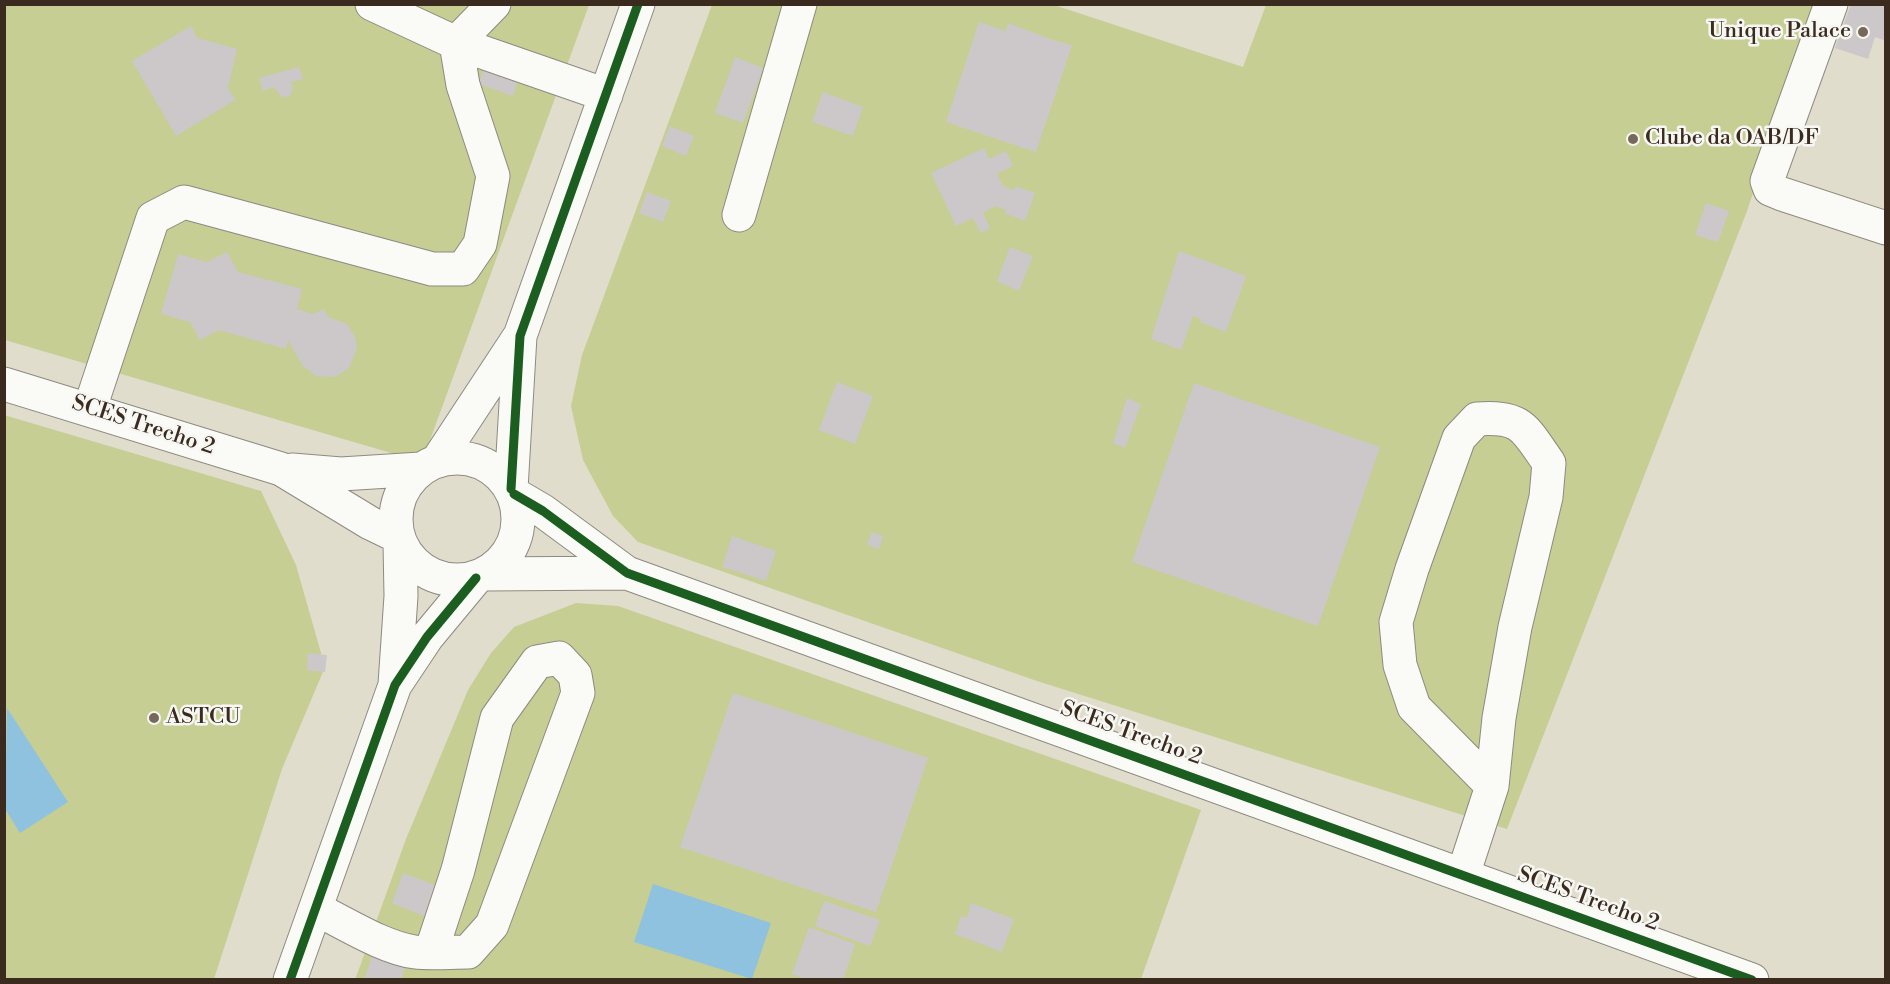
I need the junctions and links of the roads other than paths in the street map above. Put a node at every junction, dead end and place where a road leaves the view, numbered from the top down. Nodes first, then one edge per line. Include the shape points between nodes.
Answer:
1 (372, 4) edge
2 (638, 4) edge
3 (800, 4) edge
4 (1831, 4) edge
5 (487, 8) edge
6 (456, 43) junction
7 (606, 94) junction
8 (739, 215) dead end
9 (1886, 228) edge
10 (520, 336) junction
11 (4, 384) edge
12 (90, 408) junction
13 (429, 465) junction
14 (281, 470) junction
15 (513, 491) junction
16 (399, 540) junction
17 (627, 573) junction
18 (480, 576) junction
19 (395, 686) junction
20 (1492, 786) junction
21 (1463, 875) junction
22 (316, 909) junction
23 (434, 943) junction
24 (290, 980) edge
25 (1752, 980) edge

1 - 6 street
2 - 7 street
3 - 8 street
4 - 9 street via 1767,181 1770,189 1782,194
5 - 6 street
6 - 7 street
6 - 12 street via 464,85 493,176 480,244 463,270 432,269 184,202 153,218
7 - 10 street
10 - 13 street
10 - 15 street
11 - 12 street, SCES Trecho 2
12 - 14 street, SCES Trecho 2
13 - 14 street, SCES Trecho 2 via 341,474
13 - 15 street via 459,457 480,461 498,472
13 - 16 street via 408,482 398,498 395,517
14 - 16 street, SCES Trecho 2
15 - 17 street, SCES Trecho 2
15 - 18 street via 519,512 518,531 500,564
16 - 18 street via 423,571 458,580
16 - 19 street via 401,596
17 - 18 street, SCES Trecho 2
17 - 21 street, SCES Trecho 2
18 - 19 street via 427,637
19 - 22 street
20 - 20 street via 1515,627 1546,497 1549,464 1522,425 1503,417 1477,419 1459,438 1396,622 1400,665 1414,706
20 - 21 street
21 - 25 street, SCES Trecho 2
22 - 23 street via 378,941 415,952
22 - 24 street
23 - 23 street via 468,952 492,925 578,693 575,675 559,658 537,662 497,718 458,870

